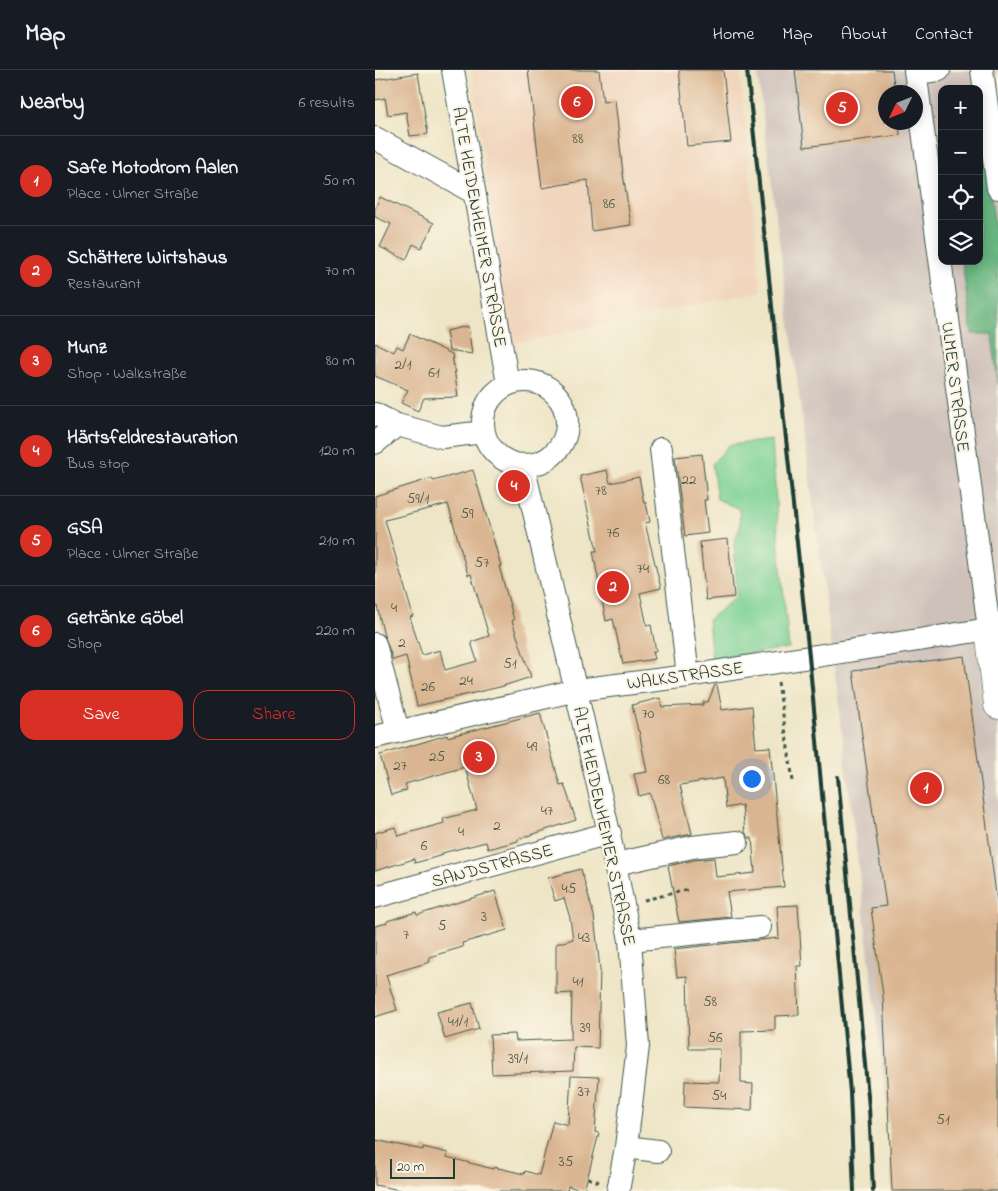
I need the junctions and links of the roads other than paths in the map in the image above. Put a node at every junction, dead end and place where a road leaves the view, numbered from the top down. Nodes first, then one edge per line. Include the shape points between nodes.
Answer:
1 (453, 70) edge
2 (939, 70) edge
3 (981, 70) edge
4 (915, 72) edge
5 (375, 138) edge
6 (998, 188) edge
7 (473, 192) junction
8 (508, 384) junction
9 (375, 414) edge
10 (397, 425) junction
11 (484, 432) junction
12 (375, 443) edge
13 (661, 449) dead end
14 (523, 465) junction
15 (993, 628) edge
16 (375, 644) edge
17 (688, 676) junction
18 (577, 690) junction
19 (998, 705) edge
20 (398, 731) junction
21 (375, 737) edge
22 (610, 833) junction
23 (737, 842) dead end
24 (616, 864) junction
25 (375, 897) edge
26 (760, 927) dead end
27 (630, 940) junction
28 (626, 1147) junction
29 (657, 1151) dead end
30 (618, 1191) edge

1 - 7 street, ALTE HEIDENHEIMER STRASSE
2 - 4 street
3 - 6 street
4 - 15 street, ULMER STRASSE
5 - 7 street
7 - 8 street, ALTE HEIDENHEIMER STRASSE
8 - 11 street via 496,392 488,404
8 - 14 street via 520,381 545,386 558,398 566,415 564,440 557,450 548,458
9 - 10 street
10 - 11 street via 442,438
10 - 12 street
11 - 14 street via 498,455
13 - 17 street
14 - 18 street, ALTE HEIDENHEIMER STRASSE
15 - 17 street, WALKSTRASSE
15 - 19 main road, ULMER STRASSE
16 - 20 street
17 - 18 street, WALKSTRASSE
18 - 20 street, WALKSTRASSE
18 - 22 street, ALTE HEIDENHEIMER STRASSE
20 - 21 street, WALKSTRASSE
22 - 24 street, ALTE HEIDENHEIMER STRASSE
22 - 25 street, SANDSTRASSE
23 - 24 street via 692,847
24 - 27 street, ALTE HEIDENHEIMER STRASSE
26 - 27 street
27 - 28 street, ALTE HEIDENHEIMER STRASSE via 638,1046
28 - 29 street
28 - 30 street, ALTE HEIDENHEIMER STRASSE

